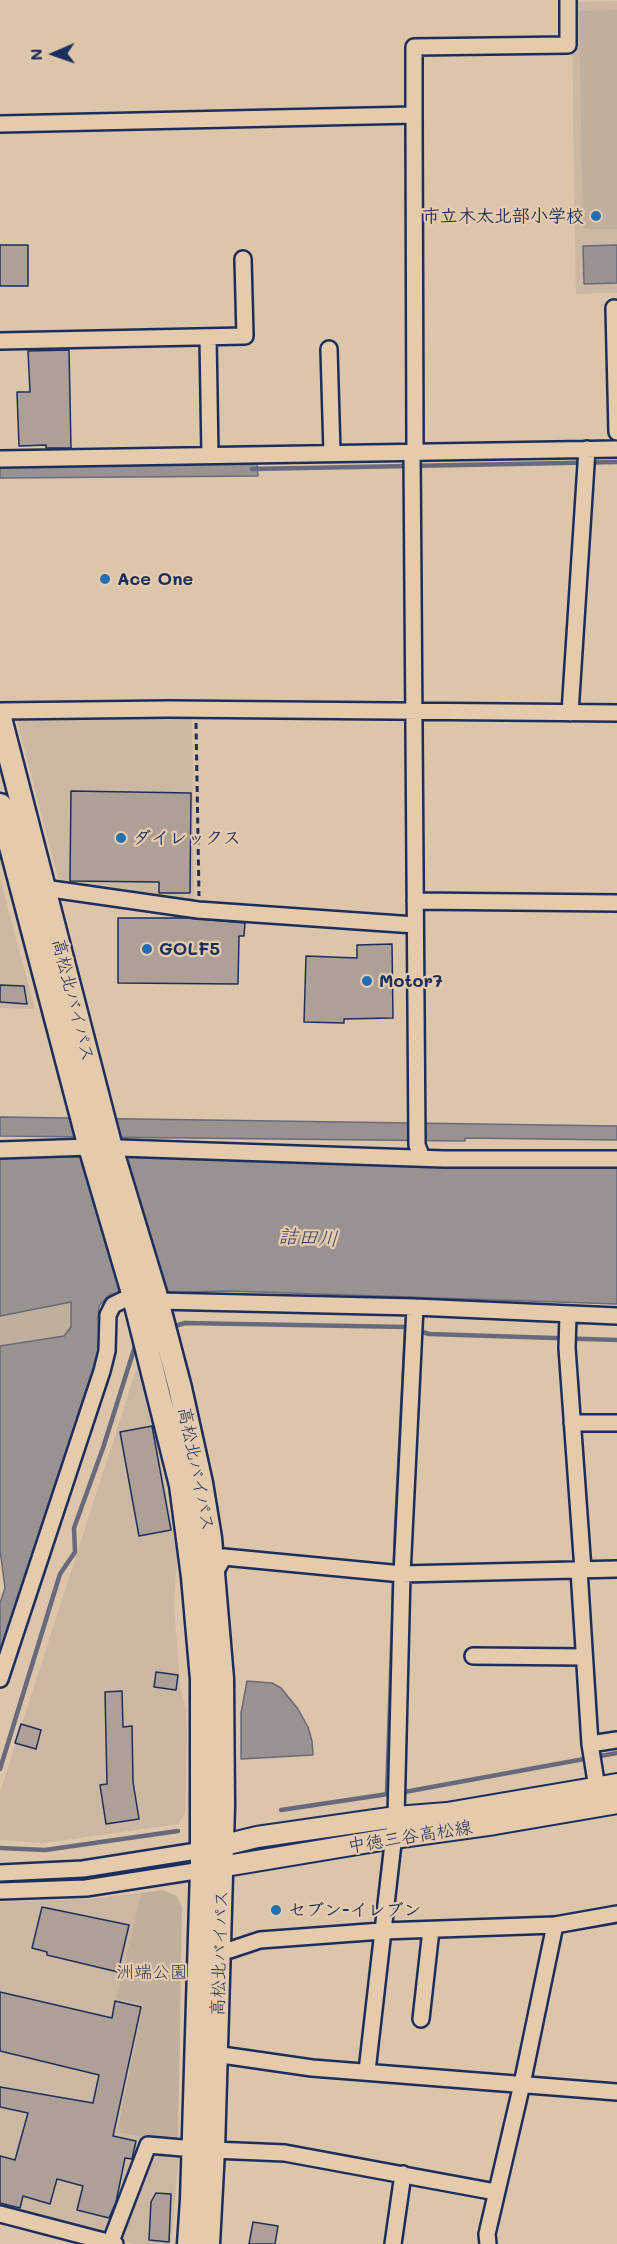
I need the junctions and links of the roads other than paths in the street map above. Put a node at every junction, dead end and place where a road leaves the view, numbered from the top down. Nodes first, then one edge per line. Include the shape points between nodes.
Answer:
1 (568, 0) edge
2 (414, 115) junction
3 (0, 124) edge
4 (243, 259) dead end
5 (614, 308) dead end
6 (208, 337) junction
7 (0, 341) edge
8 (329, 349) dead end
9 (617, 432) edge
10 (587, 449) junction
11 (617, 449) edge
12 (413, 452) junction
13 (332, 453) junction
14 (210, 455) junction
15 (0, 459) edge
16 (0, 711) edge
17 (414, 711) junction
18 (570, 713) junction
19 (617, 713) edge
20 (0, 718) edge
21 (0, 805) edge
22 (44, 888) junction
23 (415, 901) junction
24 (617, 903) edge
25 (415, 925) junction
26 (91, 1109) junction
27 (101, 1148) junction
28 (0, 1150) edge
29 (419, 1152) junction
30 (617, 1159) edge
31 (145, 1299) junction
32 (415, 1313) junction
33 (617, 1316) edge
34 (567, 1321) junction
35 (169, 1390) junction
36 (572, 1423) junction
37 (617, 1423) edge
38 (617, 1569) edge
39 (581, 1570) junction
40 (214, 1574) junction
41 (402, 1574) junction
42 (474, 1656) dead end
43 (584, 1657) junction
44 (0, 1679) edge
45 (617, 1740) edge
46 (590, 1744) junction
47 (595, 1778) junction
48 (617, 1784) edge
49 (617, 1803) edge
50 (396, 1809) junction
51 (394, 1838) junction
52 (212, 1858) junction
53 (0, 1873) edge
54 (0, 1891) edge
55 (617, 1914) edge
56 (555, 1925) junction
57 (431, 1930) junction
58 (382, 1931) junction
59 (220, 1950) junction
60 (418, 2010) dead end
61 (207, 2053) junction
62 (367, 2071) junction
63 (522, 2084) junction
64 (617, 2092) edge
65 (204, 2149) junction
66 (403, 2174) junction
67 (496, 2192) junction
68 (0, 2214) edge
69 (112, 2244) edge
70 (189, 2244) edge
71 (208, 2244) edge
72 (393, 2244) edge
73 (488, 2244) edge

1 - 2 street via 568,45 414,47
2 - 3 street
2 - 12 street
4 - 6 street via 245,336
5 - 9 street
6 - 7 street
6 - 14 street
8 - 13 street
10 - 11 street
10 - 12 street
10 - 18 street
12 - 13 street
12 - 17 street
13 - 14 street
14 - 15 street
16 - 17 street
17 - 18 street
17 - 23 street
18 - 19 street
20 - 22 highway, 高松北バイパス
21 - 26 highway, 高松北バイパス
22 - 25 street via 199,910
22 - 26 highway, 高松北バイパス
23 - 24 street
23 - 25 street
25 - 29 street
26 - 27 highway, 高松北バイパス
27 - 28 street
27 - 29 street
27 - 31 highway, 高松北バイパス
29 - 30 street
31 - 32 street
31 - 35 highway, 高松北バイパス
31 - 44 street via 123,1300 112,1305 108,1315 102,1371
32 - 34 street
32 - 41 street
33 - 34 street
34 - 36 street
35 - 40 highway, 高松北バイパス via 201,1483
35 - 52 highway, 高松北バイパス via 198,1628
36 - 37 street
36 - 39 street
38 - 39 street
39 - 41 street
39 - 43 street
40 - 41 street via 224,1557
40 - 52 highway, 高松北バイパス via 222,1679
41 - 50 street
42 - 43 street
43 - 46 street
45 - 46 street
46 - 47 street
47 - 48 main road, 中徳三谷高松線
47 - 50 main road, 中徳三谷高松線 via 447,1813
49 - 51 main road, 中徳三谷高松線
50 - 51 street
50 - 52 main road, 中徳三谷高松線 via 257,1837
51 - 52 main road, 中徳三谷高松線
51 - 58 street
52 - 53 street
52 - 54 street via 86,1888
52 - 59 highway, 高松北バイパス
52 - 61 highway, 高松北バイパス
55 - 56 street
56 - 57 street
56 - 63 street
57 - 58 street
57 - 60 street
58 - 59 street via 260,1940
58 - 62 street
59 - 61 highway, 高松北バイパス
61 - 62 street via 312,2068
61 - 65 highway, 高松北バイパス
62 - 63 street
63 - 64 street
63 - 67 street
65 - 66 street via 285,2153
65 - 69 street via 148,2145
65 - 70 highway, 高松北バイパス
65 - 71 highway, 高松北バイパス
66 - 67 street
66 - 72 street
67 - 73 street
68 - 69 street

